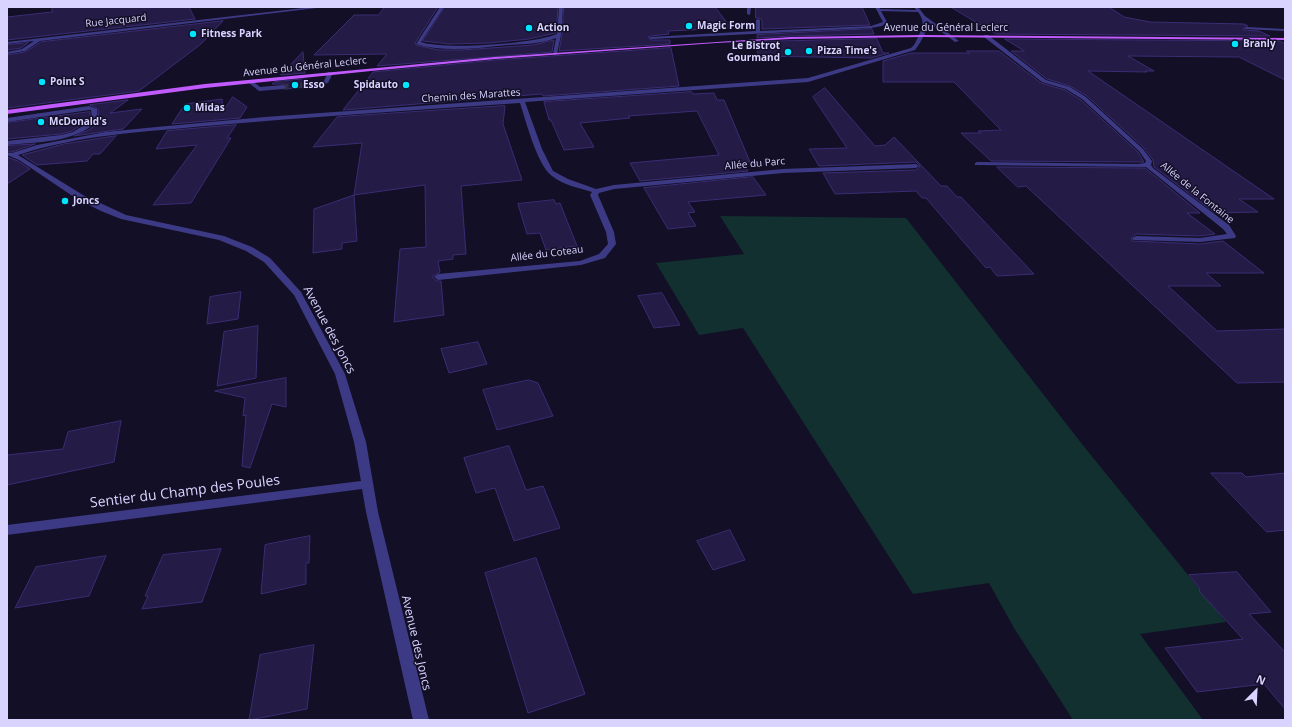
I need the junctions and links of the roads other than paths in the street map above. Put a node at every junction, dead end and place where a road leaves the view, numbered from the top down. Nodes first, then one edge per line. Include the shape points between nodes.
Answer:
1 (280, 7) edge
2 (323, 7) edge
3 (442, 7) edge
4 (561, 7) edge
5 (749, 7) edge
6 (878, 8) edge
7 (918, 8) edge
8 (285, 11) junction
9 (749, 14) dead end
10 (924, 17) junction
11 (758, 20) dead end
12 (820, 21) dead end
13 (855, 22) dead end
14 (821, 28) junction
15 (858, 28) junction
16 (1246, 28) dead end
17 (1285, 30) edge
18 (758, 31) junction
19 (559, 35) junction
20 (951, 36) junction
21 (986, 36) junction
22 (651, 38) dead end
23 (42, 39) junction
24 (920, 39) junction
25 (1285, 40) edge
26 (957, 41) junction
27 (993, 42) junction
28 (7, 43) edge
29 (7, 53) edge
30 (555, 54) junction
31 (330, 73) junction
32 (251, 82) junction
33 (307, 84) tunnel mouth
34 (283, 87) tunnel mouth
35 (522, 101) junction
36 (7, 112) edge
37 (7, 120) edge
38 (7, 143) edge
39 (10, 155) edge
40 (977, 164) dead end
41 (1148, 165) junction
42 (916, 166) dead end
43 (596, 191) junction
44 (1136, 238) dead end
45 (438, 276) dead end
46 (367, 484) junction
47 (7, 530) edge
48 (421, 720) edge

1 - 8 street
2 - 8 street, Rue Jacquard
3 - 19 street via 418,43 423,47 541,41
4 - 19 street
5 - 9 street
6 - 7 street
6 - 15 street via 885,22
7 - 10 street
8 - 23 street, Rue Jacquard
10 - 20 street
10 - 24 street via 926,26
11 - 18 street
12 - 14 street
13 - 15 street
14 - 15 street
14 - 18 street via 790,27
16 - 17 street
18 - 22 street
19 - 30 street
20 - 21 main road, Avenue du Général Leclerc
20 - 24 main road, Avenue du Général Leclerc
20 - 26 street
21 - 25 main road, Avenue du Général Leclerc
21 - 27 street, Allée de la Fontaine
23 - 28 street, Rue Jacquard
23 - 29 street via 23,50
24 - 26 main road, Avenue du Général Leclerc
24 - 30 main road, Avenue du Général Leclerc
24 - 35 street, Chemin des Marattes via 913,49 808,80
25 - 27 main road, Avenue du Général Leclerc
26 - 27 main road, Avenue du Général Leclerc
27 - 41 street, Allée de la Fontaine via 1044,81 1068,88 1084,98 1141,150
30 - 31 main road, Avenue du Général Leclerc
31 - 32 main road, Avenue du Général Leclerc
31 - 33 street via 326,82
32 - 34 street via 259,89
32 - 36 main road, Avenue du Général Leclerc
35 - 39 street, Chemin des Marattes via 265,119 126,132 37,147
35 - 43 street via 551,173
37 - 38 street via 94,109 94,121 74,133 61,137
39 - 46 street, Avenue des Joncs via 104,209 124,217 221,238 249,249 267,260 298,294 340,374 360,442
40 - 41 street, Allée de la Fontaine
41 - 44 street, Allée de la Fontaine via 1227,229 1232,236 1200,240
42 - 43 street, Allée du Parc via 783,171 614,187
43 - 45 street, Allée du Coteau via 594,195 610,232 612,244 602,256 581,263
46 - 47 street, Sentier du Champ des Poules
46 - 48 street, Avenue des Joncs

